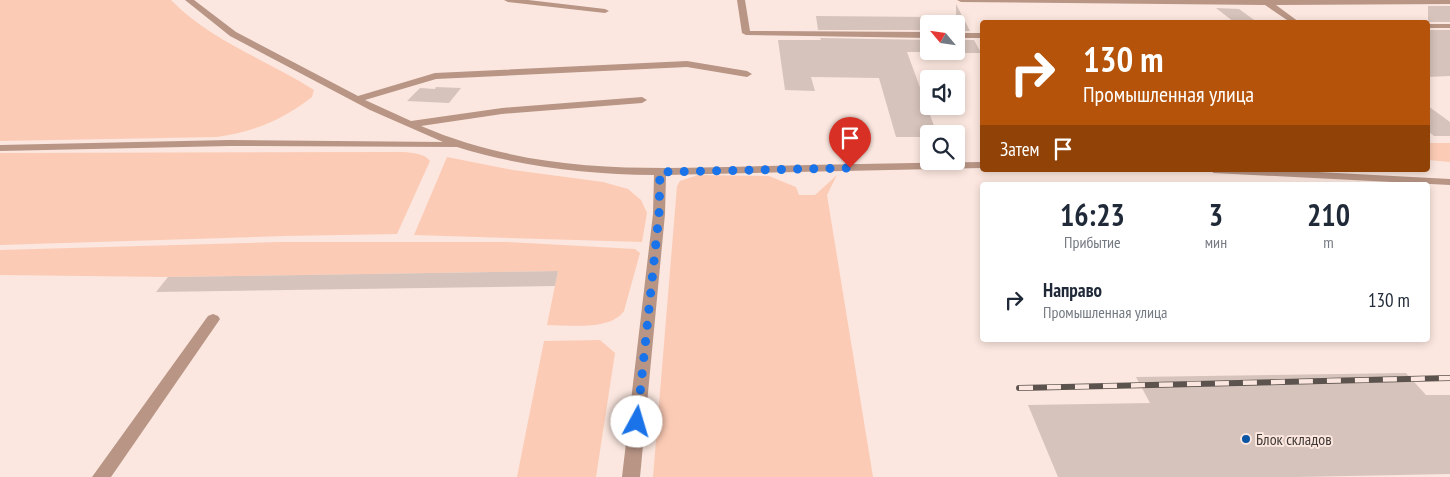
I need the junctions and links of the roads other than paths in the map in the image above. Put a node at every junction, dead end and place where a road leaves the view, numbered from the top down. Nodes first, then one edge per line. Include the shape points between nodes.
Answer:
1 (189, 0) edge
2 (508, 0) edge
3 (741, 0) edge
4 (961, 0) edge
5 (1450, 2) edge
6 (1267, 3) junction
7 (604, 11) dead end
8 (1292, 20) edge
9 (1430, 26) edge
10 (1450, 26) edge
11 (920, 35) edge
12 (965, 36) edge
13 (980, 36) edge
14 (747, 74) dead end
15 (358, 99) junction
16 (642, 100) dead end
17 (411, 124) junction
18 (462, 145) junction
19 (0, 148) edge
20 (980, 165) edge
21 (660, 172) junction
22 (1253, 172) edge
23 (1450, 182) edge
24 (213, 319) dead end
25 (101, 477) edge
26 (631, 477) edge

1 - 15 street via 233,34
2 - 7 street
3 - 11 street via 746,33
4 - 6 street
5 - 6 street
6 - 8 street
9 - 10 street
12 - 13 street
14 - 15 street via 687,64 435,76
15 - 17 street
16 - 17 street via 502,111
17 - 18 street
18 - 19 street via 229,143
18 - 21 street via 533,163
20 - 21 street
21 - 26 street via 659,214
22 - 23 street
24 - 25 street

